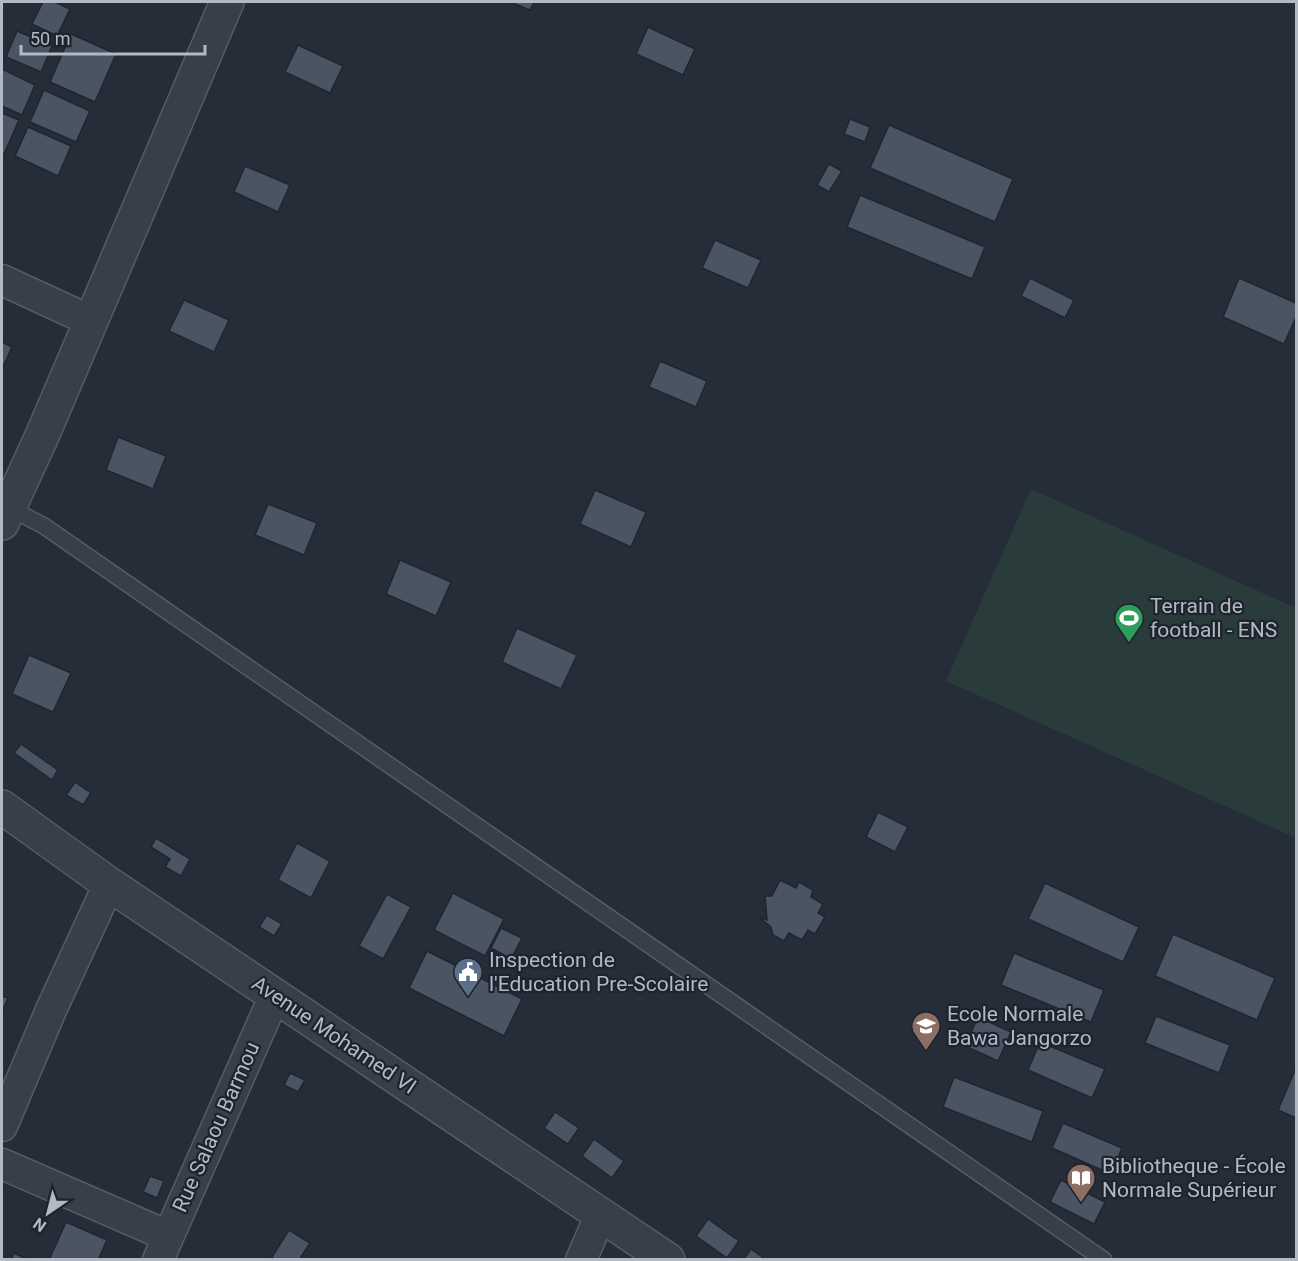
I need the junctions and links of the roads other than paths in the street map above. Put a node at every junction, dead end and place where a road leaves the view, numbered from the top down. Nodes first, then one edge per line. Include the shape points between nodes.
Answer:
1 (227, 2) edge
2 (2, 280) edge
3 (91, 321) junction
4 (5, 515) edge
5 (2, 807) edge
6 (109, 884) junction
7 (275, 995) junction
8 (2, 1126) edge
9 (2, 1164) edge
10 (601, 1214) junction
11 (163, 1248) edge
12 (582, 1260) edge
13 (668, 1260) edge
14 (1104, 1260) edge

1 - 3 street
2 - 3 street
3 - 4 street
4 - 14 lane via 44,526
5 - 6 street, Avenue Mohamed VI
6 - 7 street, Avenue Mohamed VI
6 - 8 street
7 - 10 street, Avenue Mohamed VI
7 - 11 street, Rue Salaou Barmou
9 - 11 street
10 - 12 street
10 - 13 street, Avenue Mohamed VI

